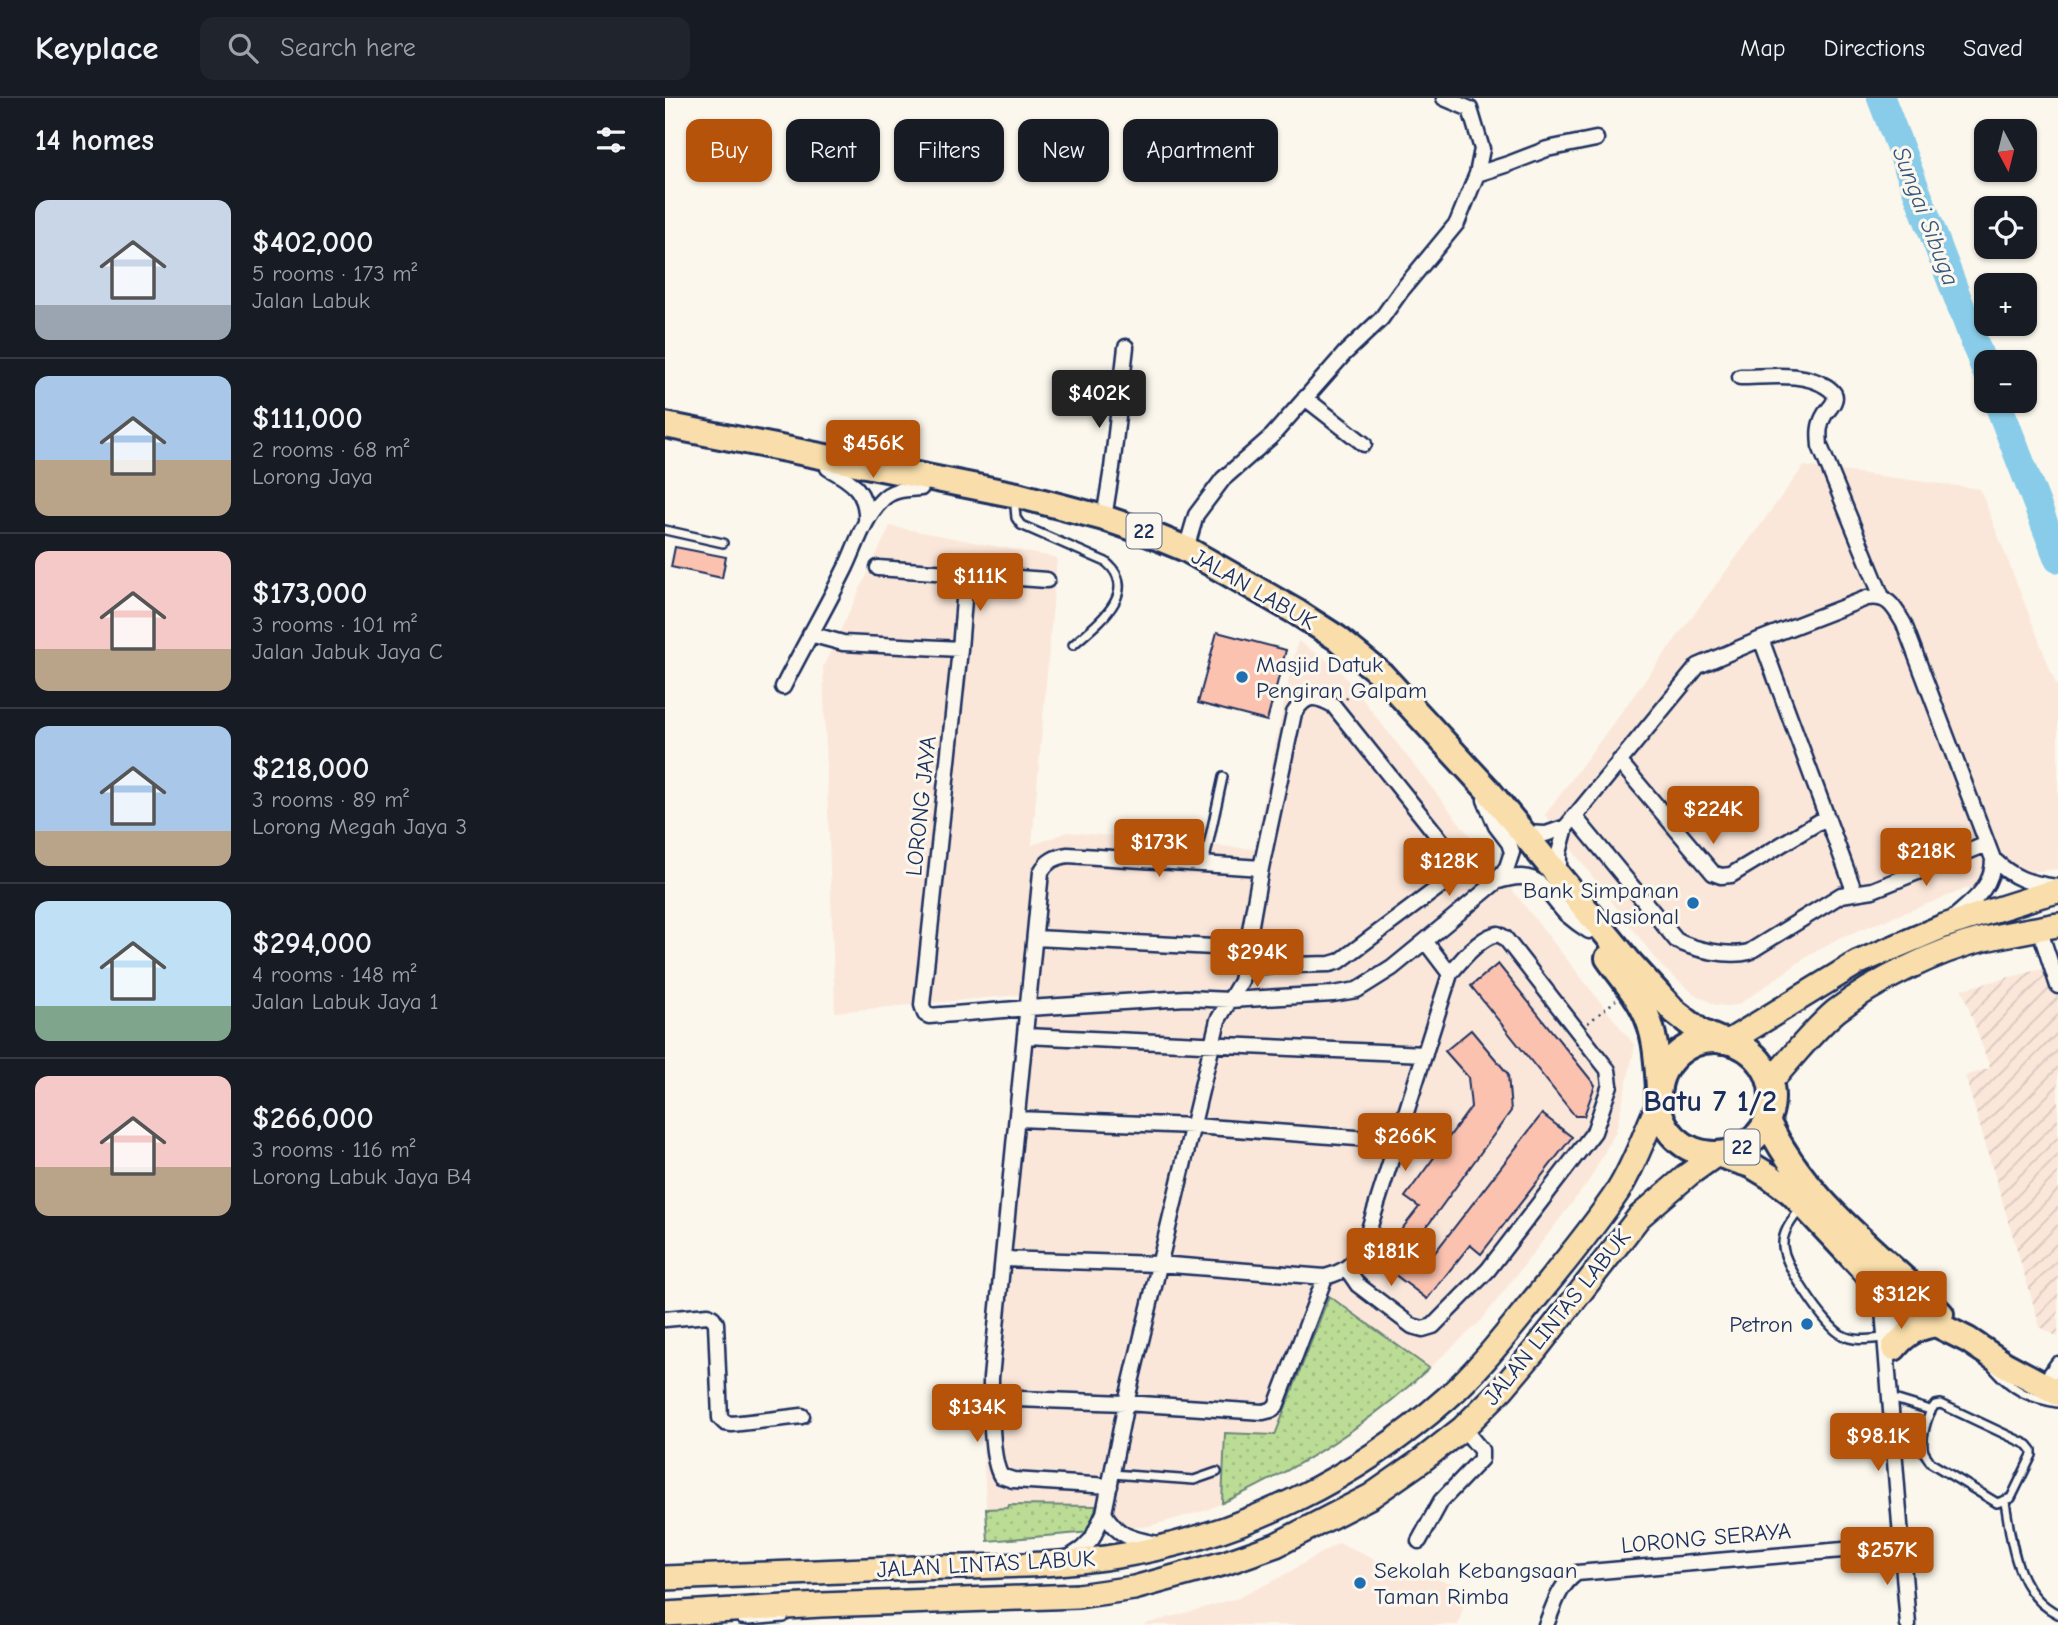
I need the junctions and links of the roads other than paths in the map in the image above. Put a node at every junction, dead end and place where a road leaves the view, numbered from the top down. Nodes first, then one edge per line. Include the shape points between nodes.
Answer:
1 (1444, 98) edge
2 (1596, 139) dead end
3 (1477, 174) junction
4 (1126, 347) dead end
5 (1740, 377) dead end
6 (1305, 398) junction
7 (665, 425) edge
8 (665, 436) edge
9 (1364, 444) dead end
10 (828, 468) junction
11 (921, 488) junction
12 (1015, 507) junction
13 (1104, 518) junction
14 (866, 523) junction
15 (665, 530) edge
16 (723, 542) dead end
17 (1185, 549) junction
18 (878, 568) dead end
19 (965, 575) junction
20 (1047, 580) dead end
21 (1882, 597) junction
22 (810, 634) junction
23 (1761, 639) junction
24 (1073, 645) dead end
25 (960, 649) junction
26 (783, 687) dead end
27 (1619, 761) junction
28 (1223, 777) dead end
29 (1485, 800) junction
30 (1827, 817) junction
31 (1570, 821) junction
32 (1523, 833) junction
33 (1987, 844) junction
34 (1993, 859) junction
35 (1204, 864) junction
36 (1261, 869) junction
37 (1559, 877) junction
38 (1496, 882) junction
39 (2058, 889) edge
40 (1855, 893) junction
41 (1944, 926) junction
42 (2049, 927) edge
43 (1589, 931) junction
44 (1035, 938) junction
45 (1425, 941) junction
46 (1244, 962) junction
47 (1450, 974) junction
48 (2058, 986) edge
49 (1230, 1000) junction
50 (1028, 1007) junction
51 (1024, 1036) junction
52 (1725, 1041) junction
53 (1213, 1044) junction
54 (1425, 1054) junction
55 (1770, 1082) junction
56 (1659, 1096) junction
57 (1017, 1119) junction
58 (1767, 1121) junction
59 (1194, 1126) junction
60 (1397, 1141) junction
61 (1717, 1154) junction
62 (1809, 1200) junction
63 (1848, 1230) junction
64 (1003, 1259) junction
65 (1158, 1264) junction
66 (1347, 1269) junction
67 (1870, 1276) junction
68 (1325, 1277) junction
69 (1897, 1299) junction
70 (665, 1319) edge
71 (1936, 1324) junction
72 (1968, 1340) junction
73 (1889, 1343) junction
74 (2058, 1364) edge
75 (2053, 1394) edge
76 (991, 1398) junction
77 (1891, 1398) junction
78 (1126, 1403) junction
79 (1930, 1410) junction
80 (802, 1416) dead end
81 (1463, 1428) junction
82 (1217, 1472) dead end
83 (1111, 1480) junction
84 (2005, 1502) junction
85 (1104, 1513) junction
86 (1419, 1541) dead end
87 (1901, 1545) junction
88 (1169, 1546) junction
89 (1058, 1564) junction
90 (665, 1578) edge
91 (850, 1604) junction
92 (689, 1613) junction
93 (665, 1614) edge
94 (2058, 1614) edge
95 (802, 1615) dead end
96 (790, 1618) dead end
97 (1546, 1625) edge
98 (1908, 1625) edge

1 - 3 street via 1470,109 1482,149
2 - 3 street via 1547,149
3 - 6 street via 1457,223 1381,319
4 - 13 street
5 - 21 street via 1807,378 1833,391 1834,402 1819,429 1820,446
6 - 9 street
6 - 17 street via 1272,436 1223,479 1196,515
7 - 13 highway, JALAN LABUK / 22 via 1017,495
8 - 10 highway, JALAN LABUK / 22
10 - 11 highway, JALAN LABUK / 22
10 - 14 street via 860,493 866,504
11 - 12 highway, JALAN LABUK / 22
11 - 14 street via 888,494
12 - 24 lane via 1021,525 1114,569 1118,598
12 - 29 highway, JALAN LABUK / 22 via 1100,527 1173,554 1286,615 1392,699
13 - 17 highway, JALAN LABUK / 22
14 - 22 street
15 - 16 lane
17 - 32 highway, JALAN LABUK / 22 via 1298,613 1381,674
18 - 19 street
19 - 20 street
19 - 25 street
21 - 23 street via 1867,598
21 - 33 street via 1903,624
22 - 25 street via 843,643
22 - 26 street
23 - 27 street via 1697,666
23 - 30 street
25 - 50 street, LORONG JAYA via 922,1005 925,1014 933,1017
27 - 30 street via 1713,873 1721,876 1731,875
27 - 31 street
28 - 35 lane
29 - 38 street via 1512,852
29 - 43 highway, JALAN LABUK / 22
30 - 40 street
31 - 32 street via 1546,834
31 - 37 street via 1559,853
31 - 40 street via 1668,933 1688,947 1749,952 1841,895
32 - 37 highway, JALAN LABUK / 22
33 - 34 street
33 - 40 street
34 - 39 street via 2019,878
34 - 41 street via 1986,886
35 - 36 street
35 - 44 street via 1059,856 1041,872
36 - 46 street
36 - 46 street via 1294,713 1311,697 1333,705 1448,849 1452,866 1443,884 1340,961 1255,966
37 - 52 highway, JALAN LABUK / 22 via 1674,1011 1700,1032
38 - 43 street via 1520,876 1538,882
38 - 45 street
39 - 41 main road
41 - 52 main road via 1857,963
42 - 48 street
42 - 55 main road via 1982,940 1936,956 1860,994 1802,1043
43 - 56 highway, JALAN LABUK / 22 via 1643,1007 1657,1056
44 - 46 street via 1214,947
44 - 50 street
45 - 47 street
45 - 49 street via 1357,990
46 - 49 street via 1241,981
47 - 54 street
47 - 66 street via 1491,935 1502,935 1608,1070 1610,1086 1594,1132 1488,1270 1433,1326 1412,1326 1358,1285
49 - 50 street via 1186,998
49 - 53 street via 1218,1020
50 - 51 street
51 - 53 street
51 - 57 street
52 - 55 highway, 22 via 1750,1052
52 - 56 highway via 1705,1041 1674,1057 1664,1071
53 - 54 street
53 - 59 street
54 - 60 street
55 - 58 highway, 22
56 - 61 highway, 22 via 1663,1121 1672,1135 1685,1146
56 - 88 main road, JALAN LINTAS LABUK via 1618,1191 1501,1340 1448,1397 1343,1475 1248,1520
57 - 59 street
57 - 64 street
58 - 61 highway, 22 via 1747,1145
58 - 62 highway, 22
59 - 60 street
59 - 65 street
60 - 66 street via 1363,1248
61 - 62 highway via 1751,1166
61 - 81 main road, JALAN LINTAS LABUK via 1639,1217 1536,1349
62 - 63 highway, 22
62 - 67 highway
62 - 73 lane via 1784,1237 1783,1249 1792,1272 1840,1335
63 - 69 highway via 1894,1281
63 - 72 highway, 22
64 - 65 street
64 - 76 street
65 - 68 street
65 - 78 street
66 - 68 street
67 - 69 highway
67 - 73 street via 1882,1300
68 - 78 street via 1271,1410
69 - 71 highway
69 - 73 street
70 - 80 street via 708,1315 716,1323 720,1418 725,1423
71 - 72 highway
71 - 73 highway
72 - 75 highway
73 - 77 street
74 - 75 street
76 - 78 street
76 - 83 street via 996,1465 1002,1476 1013,1480
77 - 79 lane
77 - 87 street
78 - 83 street
79 - 84 lane via 1923,1443 1931,1462 1997,1503
79 - 84 lane via 1941,1404 2028,1445 2032,1455
81 - 86 street via 1481,1450 1481,1459 1441,1501
81 - 91 main road, JALAN LINTAS LABUK via 1371,1496 1276,1545 1214,1566 1077,1596
82 - 83 lane via 1194,1480
83 - 85 street
84 - 94 lane via 2025,1583 2038,1602
85 - 88 street via 1121,1534
85 - 89 street via 1092,1539
87 - 97 street, LORONG SERAYA via 1577,1573 1567,1579
87 - 98 street
88 - 89 main road, JALAN LINTAS LABUK
89 - 90 main road, JALAN LINTAS LABUK
91 - 92 main road, JALAN LINTAS LABUK
91 - 95 lane
92 - 93 main road, JALAN LINTAS LABUK
92 - 96 lane via 750,1621

